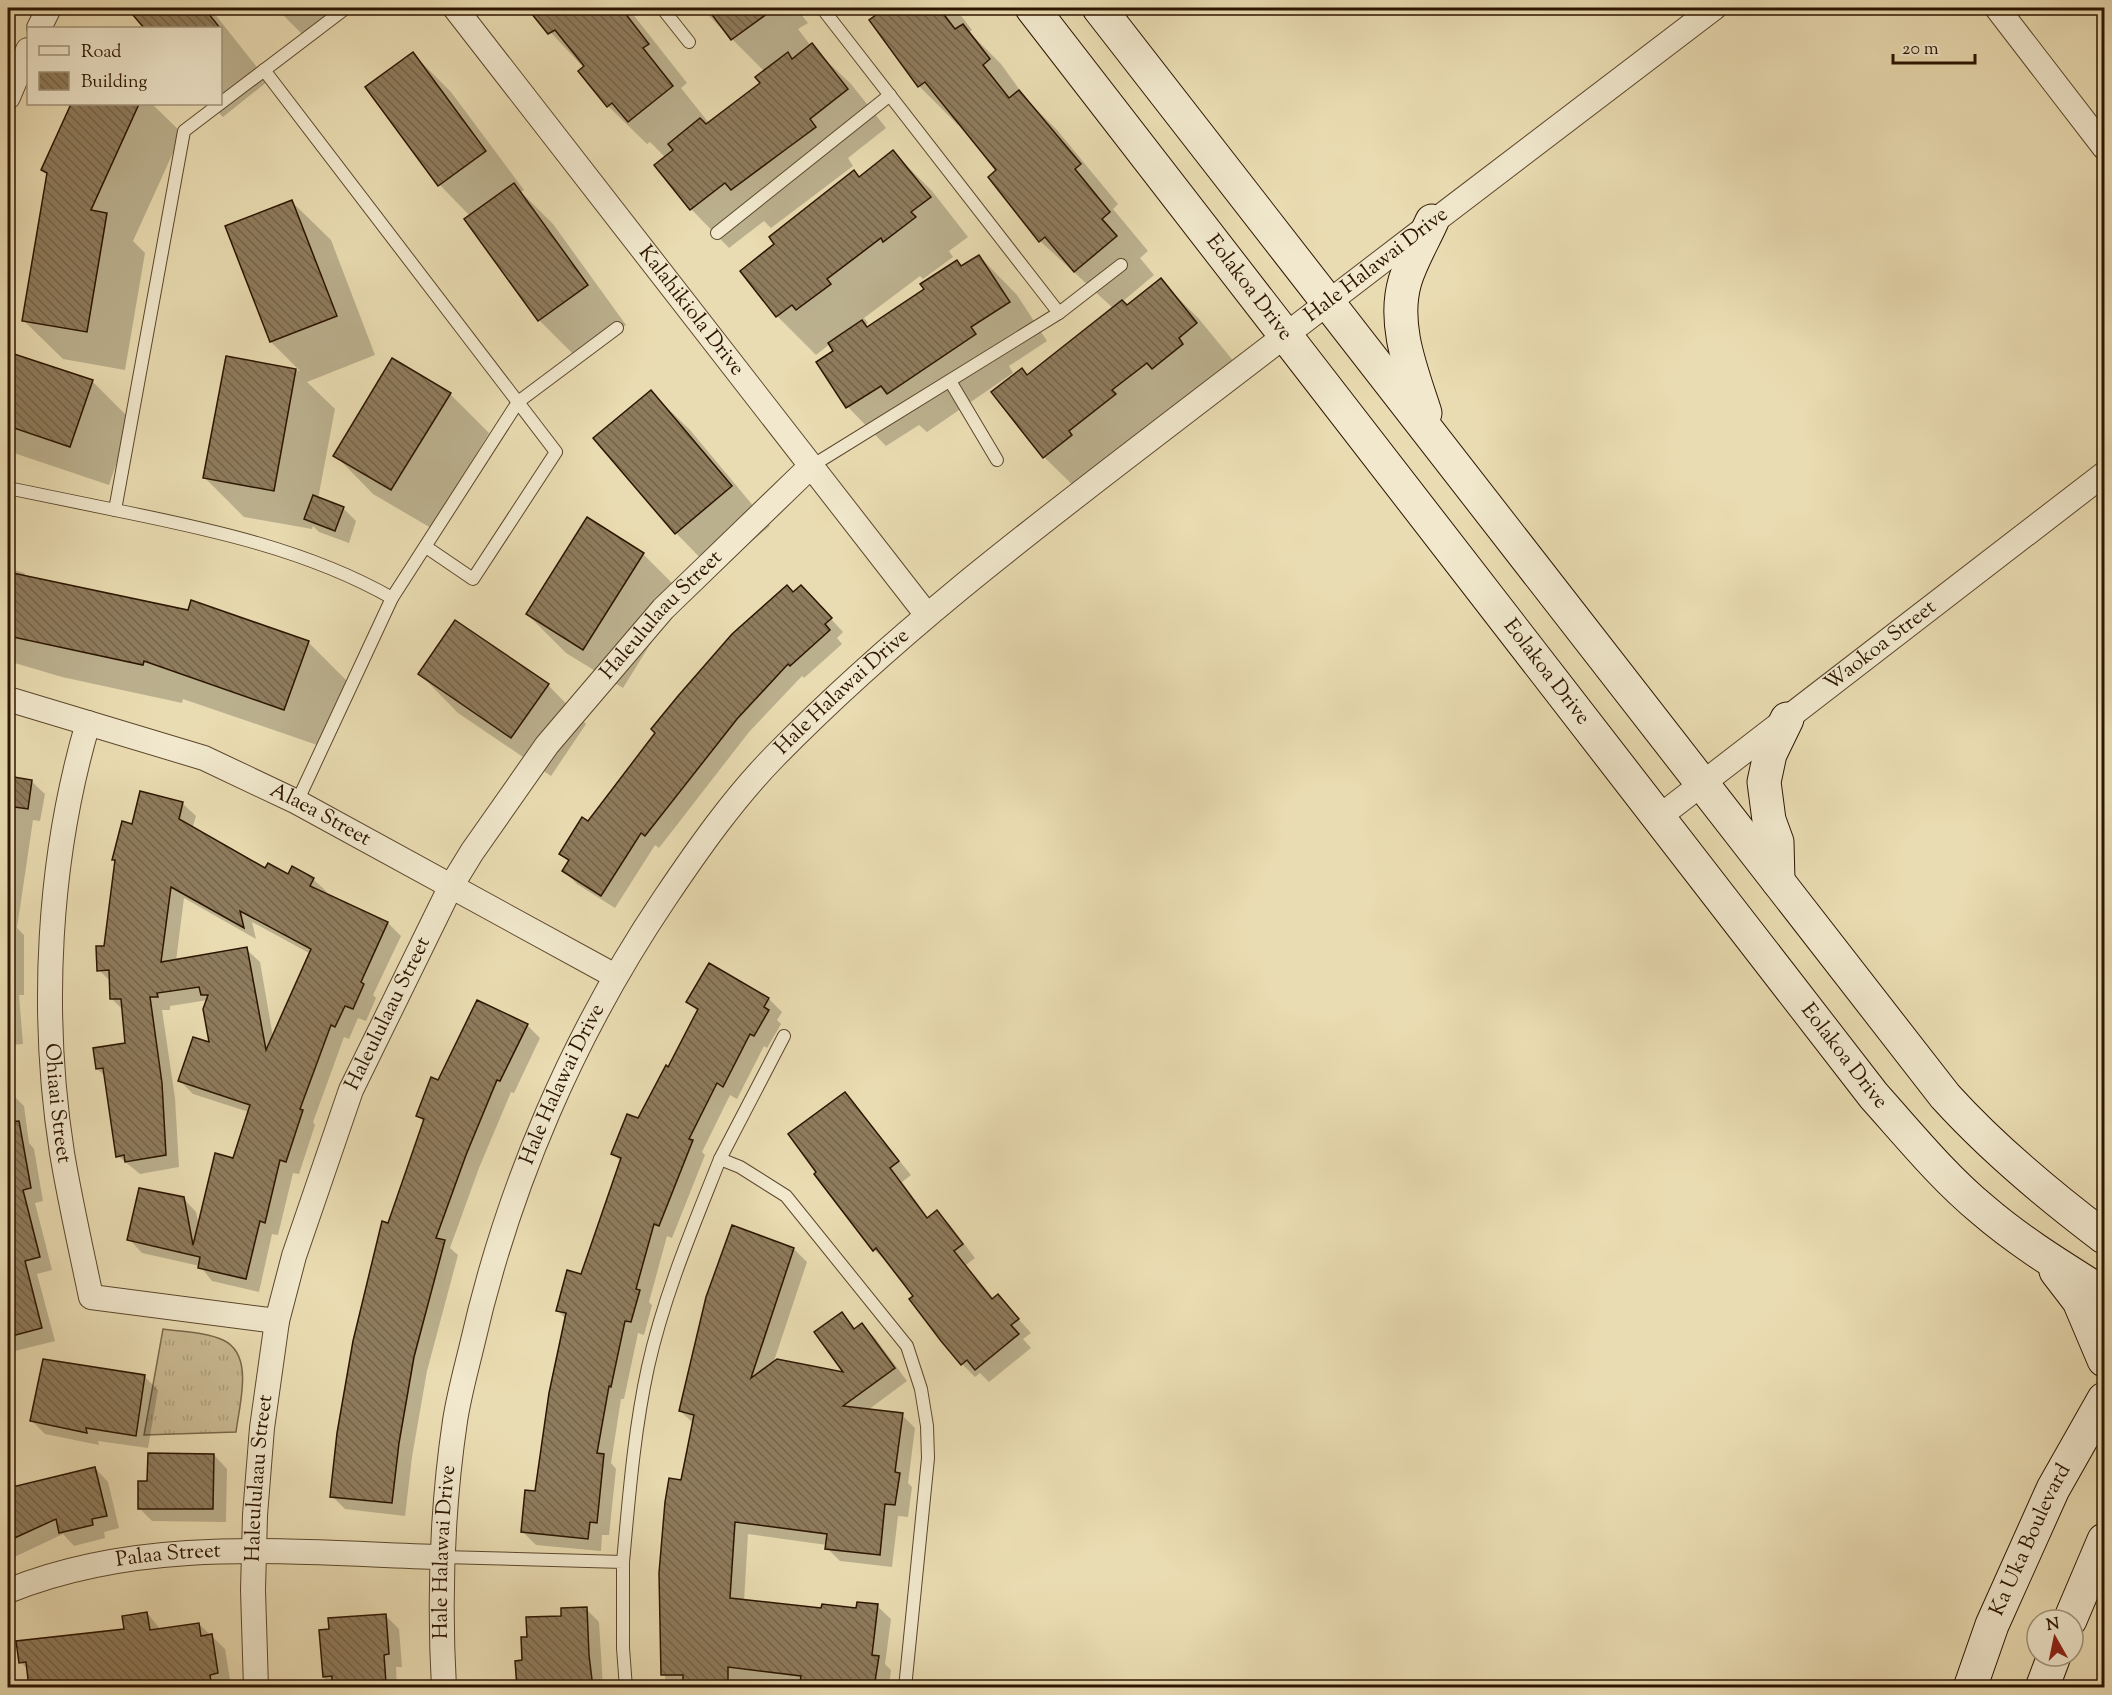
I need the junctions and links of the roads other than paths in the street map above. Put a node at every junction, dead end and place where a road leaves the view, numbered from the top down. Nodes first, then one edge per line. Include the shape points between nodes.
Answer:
1 (49, 8) edge
2 (346, 8) edge
3 (455, 8) edge
4 (662, 8) edge
5 (822, 8) edge
6 (1032, 8) edge
7 (1099, 8) edge
8 (1714, 8) edge
9 (1996, 8) edge
10 (40, 27) edge
11 (689, 42) dead end
12 (27, 52) edge
13 (264, 70) junction
14 (890, 95) junction
15 (8, 97) edge
16 (222, 102) edge
17 (218, 105) edge
18 (2104, 147) edge
19 (1432, 221) junction
20 (717, 233) dead end
21 (1121, 265) dead end
22 (1327, 302) junction
23 (1059, 314) junction
24 (616, 328) dead end
25 (1285, 335) junction
26 (950, 381) junction
27 (518, 402) junction
28 (1432, 435) junction
29 (997, 460) dead end
30 (810, 467) junction
31 (2104, 474) edge
32 (8, 488) edge
33 (116, 510) junction
34 (426, 547) junction
35 (392, 598) junction
36 (927, 615) junction
37 (8, 699) edge
38 (1787, 719) junction
39 (88, 723) junction
40 (1702, 785) junction
41 (297, 802) junction
42 (1659, 817) junction
43 (1778, 881) junction
44 (450, 888) junction
45 (615, 976) junction
46 (784, 1036) dead end
47 (720, 1159) junction
48 (2099, 1230) edge
49 (2046, 1258) junction
50 (2104, 1294) edge
51 (277, 1321) junction
52 (2104, 1360) edge
53 (2104, 1399) edge
54 (2104, 1540) edge
55 (254, 1551) junction
56 (443, 1557) junction
57 (623, 1562) junction
58 (8, 1591) edge
59 (2075, 1608) edge
60 (2050, 1668) edge
61 (256, 1688) edge
62 (444, 1688) edge
63 (626, 1688) edge
64 (904, 1688) edge
65 (1970, 1688) edge
66 (2042, 1688) edge

1 - 10 street
2 - 13 lane
3 - 30 street, Kalahikiola Drive
4 - 11 lane
5 - 14 lane
6 - 25 street, Eolakoa Drive
7 - 22 street
8 - 19 street, Hale Halawai Drive
9 - 18 street
12 - 15 street
13 - 16 lane
13 - 27 lane
14 - 20 lane
14 - 23 lane
17 - 33 lane via 184,131
19 - 22 street, Hale Halawai Drive
19 - 28 street via 1405,280 1401,317 1409,364
21 - 23 lane
22 - 25 street, Hale Halawai Drive
22 - 28 street
23 - 26 lane
24 - 27 lane
25 - 36 street, Hale Halawai Drive
25 - 42 street, Eolakoa Drive
26 - 29 lane
26 - 30 lane
27 - 34 lane
27 - 34 lane via 556,452 473,579
28 - 40 street
30 - 36 street, Kalahikiola Drive
30 - 44 street, Haleululaau Street via 647,627 547,745
31 - 38 street, Waokoa Street
32 - 33 lane
33 - 35 lane via 220,531 359,579
34 - 35 lane
35 - 41 lane
36 - 45 street, Hale Halawai Drive via 770,761 697,851
37 - 39 street, Alaea Street
38 - 40 street, Waokoa Street
38 - 43 street via 1770,754 1764,782 1769,820 1777,842
39 - 41 street, Alaea Street via 204,758
39 - 51 street, Ohiaai Street via 77,758 59,866 51,1012 62,1153 91,1297
40 - 42 street, Waokoa Street
40 - 43 street
41 - 44 street, Alaea Street
42 - 49 street, Eolakoa Drive via 1874,1096 1982,1210
43 - 48 street via 1945,1096 1984,1139
44 - 45 street, Alaea Street
44 - 51 street, Haleululaau Street via 351,1090 294,1256
45 - 56 street, Hale Halawai Drive via 562,1082 521,1178 488,1274 455,1418
46 - 47 lane
47 - 57 lane via 677,1268 648,1367 631,1469
47 - 64 lane via 786,1196 907,1346 921,1389 928,1458
49 - 50 street, Eolakoa Drive
49 - 52 street via 2079,1301
51 - 55 street, Haleululaau Street via 262,1428
53 - 65 street, Ka Uka Boulevard via 2053,1489 1992,1625
54 - 59 street
55 - 56 street, Palaa Street
55 - 58 street, Palaa Street via 176,1552 97,1563
55 - 61 street, Haleululaau Street
56 - 57 lane
56 - 62 street, Hale Halawai Drive
57 - 63 lane via 622,1648
60 - 66 street

